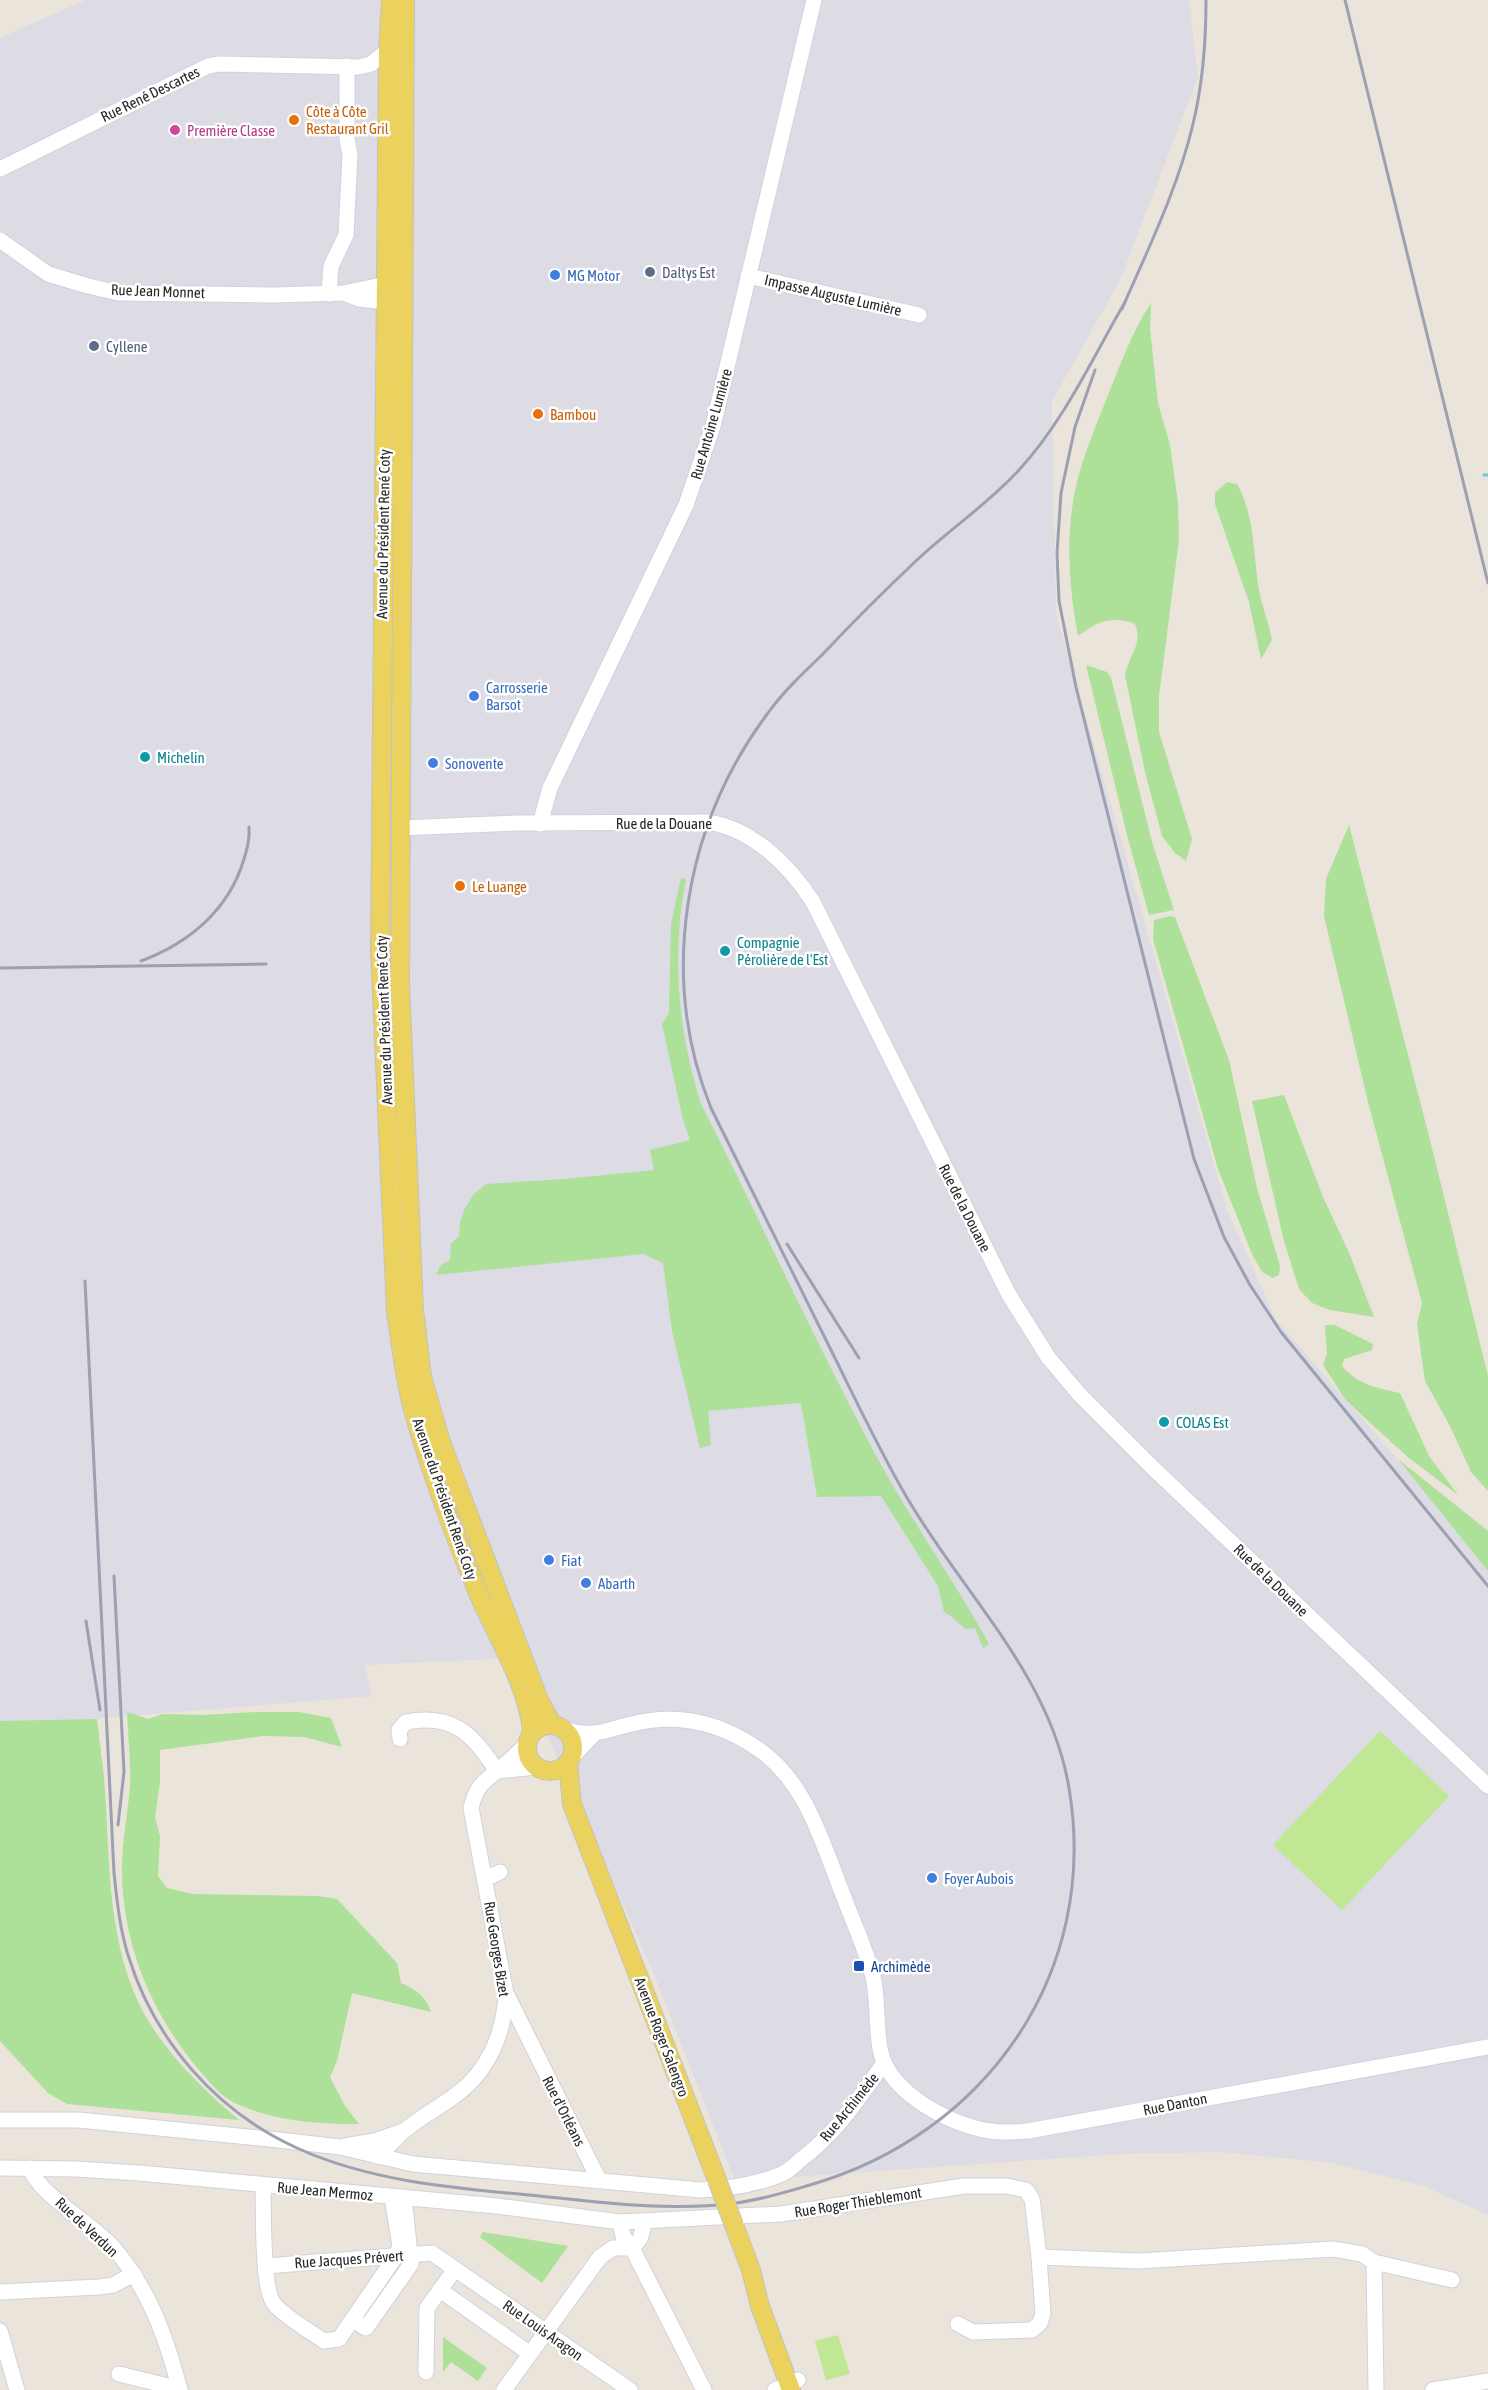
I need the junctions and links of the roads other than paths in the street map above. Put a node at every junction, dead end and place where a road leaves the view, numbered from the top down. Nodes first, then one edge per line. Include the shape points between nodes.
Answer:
1 (405, 0) edge
2 (814, 0) edge
3 (389, 5) edge
4 (388, 50) junction
5 (347, 66) junction
6 (0, 170) edge
7 (0, 240) edge
8 (748, 276) junction
9 (336, 293) junction
10 (386, 293) junction
11 (919, 315) dead end
12 (403, 341) junction
13 (540, 824) junction
14 (381, 826) junction
15 (401, 828) junction
16 (559, 1727) junction
17 (593, 1735) junction
18 (530, 1738) junction
19 (400, 1739) dead end
20 (570, 1760) junction
21 (542, 1769) junction
22 (497, 1771) junction
23 (1488, 1786) edge
24 (572, 1804) junction
25 (500, 1872) dead end
26 (484, 1879) junction
27 (506, 1994) junction
28 (529, 2041) junction
29 (495, 2046) junction
30 (1488, 2047) edge
31 (884, 2063) junction
32 (0, 2120) edge
33 (404, 2131) junction
34 (339, 2147) junction
35 (377, 2156) junction
36 (421, 2165) junction
37 (0, 2168) edge
38 (30, 2168) junction
39 (599, 2180) junction
40 (263, 2185) junction
41 (398, 2197) junction
42 (620, 2222) junction
43 (645, 2222) junction
44 (632, 2248) junction
45 (432, 2253) joint
46 (404, 2255) junction
47 (1039, 2257) junction
48 (1374, 2262) junction
49 (266, 2266) junction
50 (455, 2269) junction
51 (134, 2274) junction
52 (1452, 2280) dead end
53 (440, 2290) junction
54 (0, 2292) edge
55 (958, 2324) dead end
56 (0, 2331) edge
57 (545, 2332) junction
58 (529, 2353) junction
59 (426, 2372) dead end
60 (119, 2374) dead end
61 (1488, 2381) edge
62 (794, 2388) edge
63 (17, 2390) edge
64 (180, 2390) edge
65 (504, 2390) edge
66 (630, 2390) edge
67 (704, 2390) edge
68 (1376, 2390) edge
69 (1433, 2390) edge

1 - 12 main road, Avenue du Président René Coty
2 - 8 street, Rue Antoine Lumière
3 - 4 main road, Avenue du Président René Coty
4 - 5 street, Rue René Descartes via 371,64
4 - 10 main road, Avenue du Président René Coty
5 - 6 street, Rue René Descartes via 208,66
5 - 9 street via 350,155 346,235 331,266
7 - 9 street, Rue Jean Monnet via 48,274 119,293
8 - 11 street, Impasse Auguste Lumière
8 - 13 street, Rue Antoine Lumière via 699,470 550,788
9 - 10 street, Rue Jean Monnet via 359,298
10 - 12 street, Avenue du Président René Coty via 396,288
10 - 14 main road, Avenue du Président René Coty
12 - 15 main road, Avenue du Président René Coty
13 - 15 street, Rue de la Douane
13 - 23 street, Rue de la Douane via 717,823 743,834 785,866 813,902 1008,1293 1050,1360 1153,1468
14 - 15 main road
14 - 18 main road, Avenue du Président René Coty via 380,950 393,1269 404,1368 433,1473 530,1716
15 - 16 main road, Avenue du Président René Coty via 400,982 414,1310 422,1377 441,1442 539,1700
16 - 17 street, Rue Archimède
16 - 18 main road via 545,1725
16 - 20 main road via 573,1743
17 - 20 street
17 - 31 street, Rue Archimède via 665,1719 714,1724 775,1762 796,1787 815,1825 861,1943 873,1977
18 - 21 main road via 529,1757
18 - 22 street, Rue Georges Bizet
19 - 22 street via 399,1730 406,1722 432,1719 455,1725 475,1740
20 - 21 main road via 559,1770
20 - 24 main road, Avenue Roger Salengro
21 - 22 street
21 - 24 main road, Avenue Roger Salengro
22 - 26 street, Rue Georges Bizet via 480,1786 471,1808
24 - 62 main road, Avenue Roger Salengro, bridge
25 - 26 street
26 - 27 street, Rue Georges Bizet
27 - 28 street, Rue d'Orléans
27 - 29 street, Rue Georges Bizet via 503,2025
28 - 29 street via 514,2036
28 - 39 street, Rue d'Orléans
29 - 33 street, Rue Georges Bizet via 465,2087
30 - 31 street, Rue Danton via 1009,2133 972,2127 929,2108 905,2090
31 - 39 street, Rue Archimède via 842,2121 815,2150 784,2173 748,2185 701,2190
32 - 34 street, Rue Georges Bizet via 80,2120
33 - 34 street, Rue Georges Bizet
33 - 35 street, Rue Georges Bizet
33 - 36 street via 403,2154
34 - 35 street, Rue Georges Bizet
35 - 36 street, Rue Archimède
36 - 39 street, Rue Archimède
37 - 38 street, Rue Jean Mermoz
38 - 40 street, Rue Jean Mermoz
38 - 51 street, Rue de Verdun via 37,2182 111,2245
40 - 41 street, Rue Jean Mermoz
40 - 49 street
41 - 42 street, Rue Jean Mermoz
41 - 46 street
42 - 43 street, Rue Roger Thieblemont
42 - 44 street via 623,2236
43 - 44 street via 640,2239
43 - 47 street, Rue Roger Thieblemont via 781,2214 964,2186 1007,2186 1026,2190 1032,2199
44 - 57 street via 613,2248 600,2258
44 - 67 street
45 - 46 street, Rue Jacques Prévert
45 - 50 street, Rue Louis Aragon
46 - 49 street, Rue Jacques Prévert
46 - 49 street via 411,2264 366,2328 352,2320 339,2338 324,2341 275,2305 269,2297
47 - 48 street via 1139,2261 1333,2249 1362,2254
47 - 55 street, Rue Roger Thieblemont via 1043,2314 1040,2324 1032,2330 973,2332
48 - 52 street
48 - 68 street
50 - 53 street
50 - 57 street, Rue Louis Aragon
51 - 54 street via 99,2287
51 - 64 street, Rue de Verdun via 152,2304 168,2344
53 - 58 street, Rue Louis Aragon
53 - 59 street via 427,2308
56 - 63 street
57 - 58 street
57 - 66 street, Rue Louis Aragon
58 - 65 street
60 - 64 street
61 - 69 street

